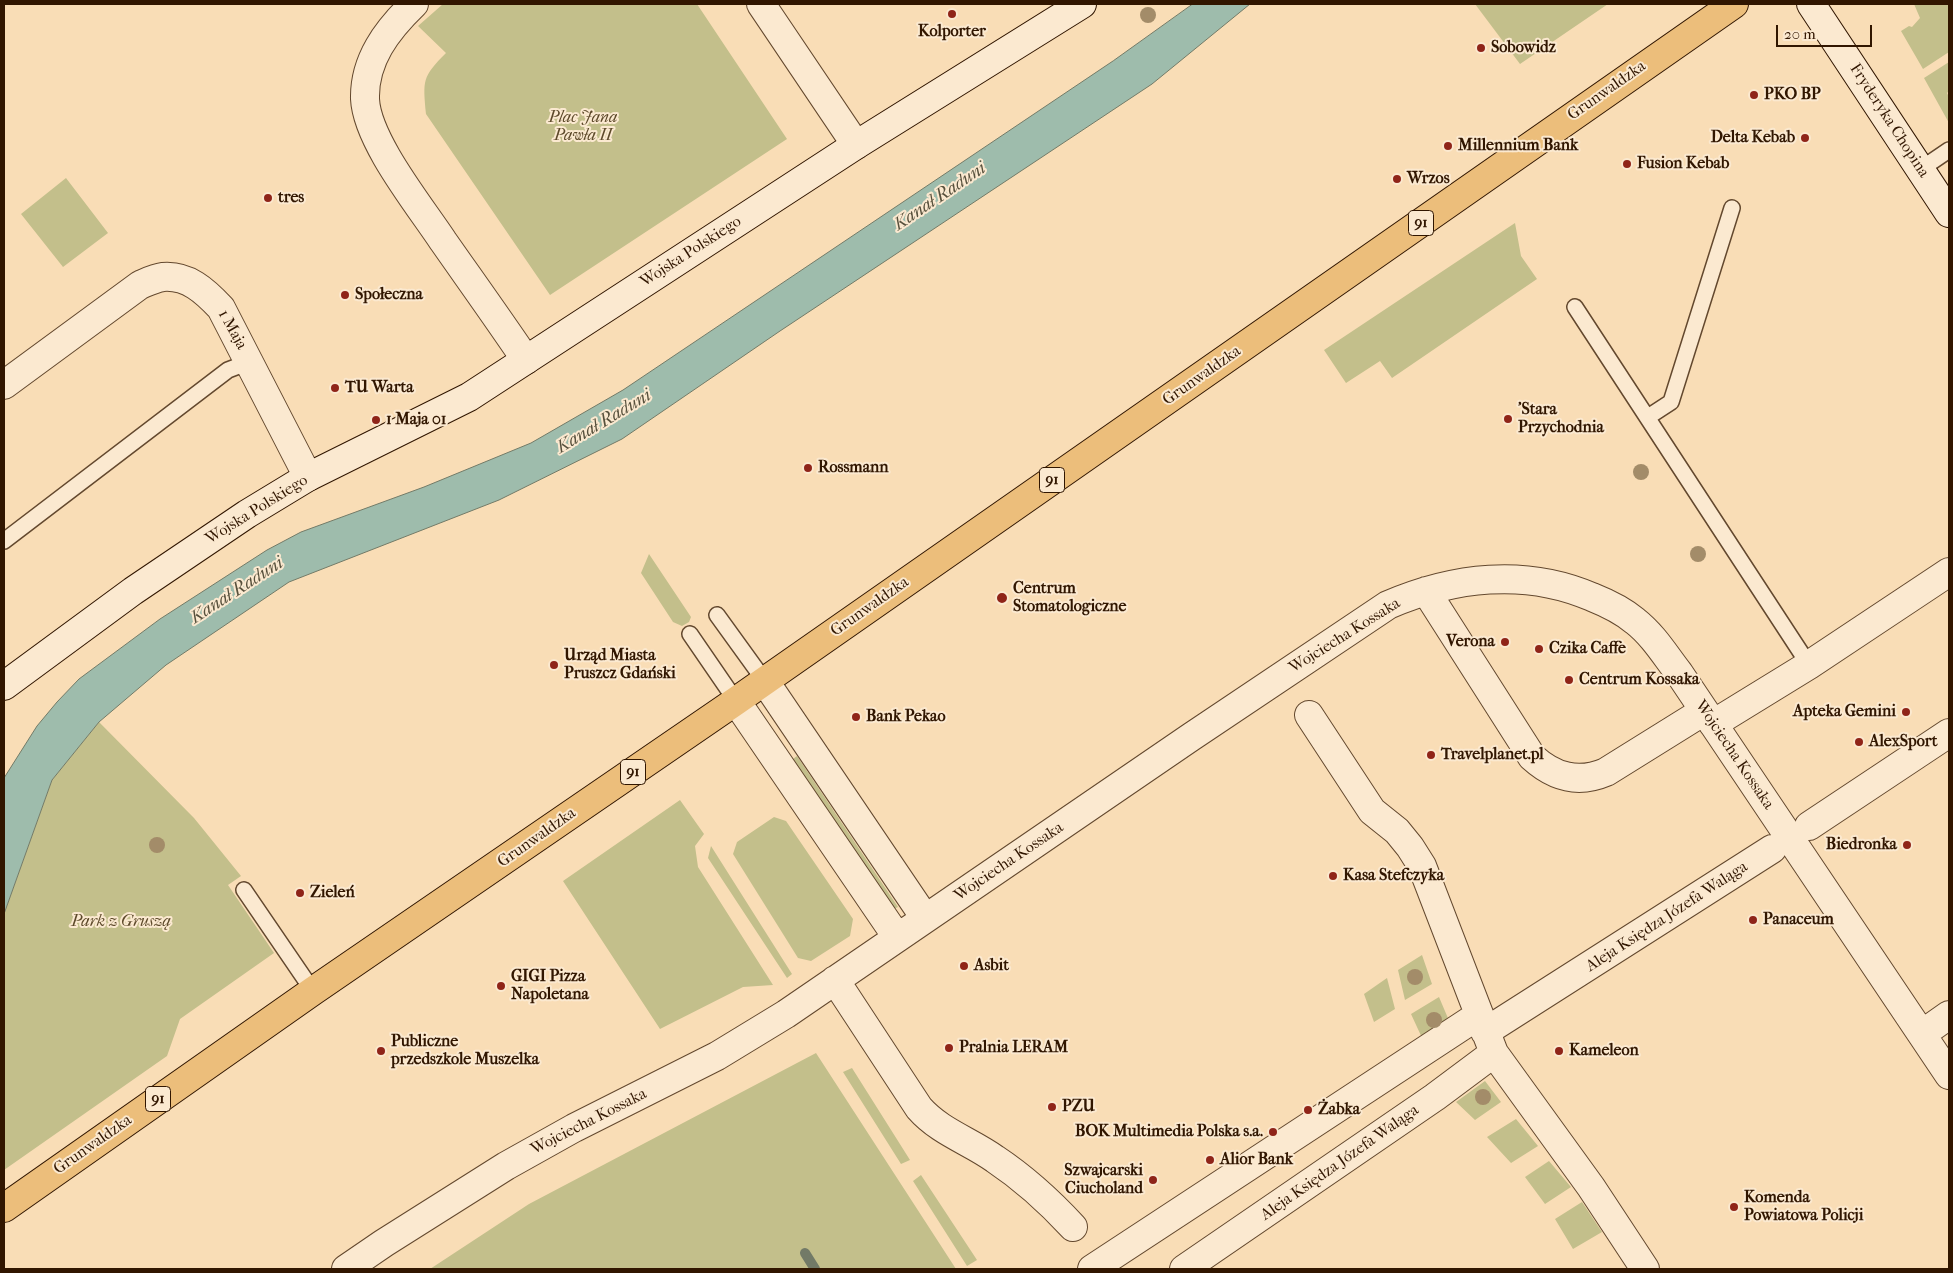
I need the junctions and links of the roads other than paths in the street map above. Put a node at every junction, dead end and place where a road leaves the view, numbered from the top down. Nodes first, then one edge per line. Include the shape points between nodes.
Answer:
1 (414, 4) edge
2 (761, 4) edge
3 (1082, 4) edge
4 (1734, 4) edge
5 (1811, 4) edge
6 (856, 145) junction
7 (1949, 150) edge
8 (1921, 169) junction
9 (1732, 208) dead end
10 (1949, 213) edge
11 (1575, 307) dead end
12 (526, 360) junction
13 (249, 362) junction
14 (4, 385) edge
15 (1648, 417) junction
16 (308, 478) junction
17 (4, 541) edge
18 (1949, 572) edge
19 (1426, 592) junction
20 (717, 615) dead end
21 (690, 634) dead end
22 (1810, 665) junction
23 (764, 680) junction
24 (4, 686) edge
25 (736, 701) junction
26 (1309, 715) dead end
27 (1709, 717) junction
28 (1949, 733) edge
29 (1809, 826) dead end
30 (1772, 850) dead end
31 (244, 890) dead end
32 (925, 918) junction
33 (897, 937) junction
34 (836, 980) junction
35 (313, 991) junction
36 (1949, 1015) edge
37 (1486, 1033) junction
38 (1922, 1034) junction
39 (1949, 1075) edge
40 (4, 1208) edge
41 (1073, 1227) dead end
42 (346, 1269) edge
43 (1092, 1269) edge
44 (1184, 1269) edge
45 (1645, 1269) edge

1 - 12 street via 374,54 365,99 368,116 395,171
2 - 6 street
3 - 6 street, Wojska Polskiego
4 - 23 main road, Grunwaldzka / 91
5 - 8 street, Fryderyka Chopina
6 - 12 street, Wojska Polskiego
7 - 8 lane
8 - 10 street, Fryderyka Chopina
9 - 15 lane via 1671,402
11 - 15 lane
12 - 16 street, Wojska Polskiego via 469,397
13 - 14 street, 1 Maja via 221,308 206,291 183,278 161,277 140,285
13 - 16 street, 1 Maja
13 - 17 lane via 228,370
15 - 22 lane
16 - 24 street, Wojska Polskiego via 195,548
18 - 22 street
19 - 27 street, Wojciecha Kossaka via 1471,580 1518,578 1542,581 1588,595 1624,612 1646,631
19 - 27 street via 1532,757 1547,770 1566,776 1591,778
19 - 32 street, Wojciecha Kossaka via 1388,605
20 - 23 lane
21 - 25 lane
22 - 27 street
23 - 25 main road, Grunwaldzka / 91
23 - 32 street
25 - 33 street
25 - 35 main road, Grunwaldzka / 91
26 - 37 street via 1372,811 1397,831 1422,866
27 - 38 street, Wojciecha Kossaka
28 - 29 street
30 - 37 street, Aleja Księdza Józefa Waląga
31 - 35 lane
32 - 33 street, Wojciecha Kossaka
33 - 34 street, Wojciecha Kossaka
34 - 41 street via 930,1120 1027,1182
34 - 42 street, Wojciecha Kossaka via 717,1056 574,1128 478,1182
35 - 40 main road, Grunwaldzka / 91
36 - 38 street
37 - 43 street, Aleja Księdza Józefa Waląga
37 - 44 street, Aleja Księdza Józefa Waląga via 1435,1097
37 - 45 street
38 - 39 street, Wojciecha Kossaka

